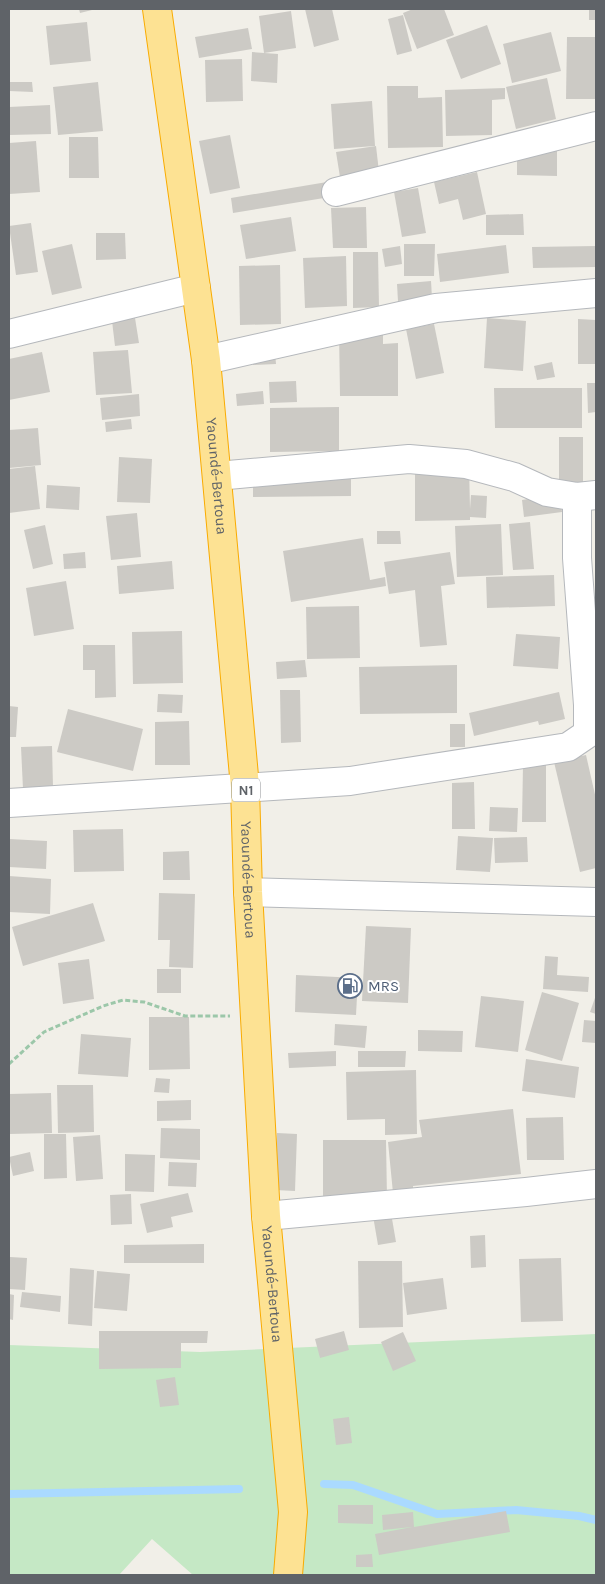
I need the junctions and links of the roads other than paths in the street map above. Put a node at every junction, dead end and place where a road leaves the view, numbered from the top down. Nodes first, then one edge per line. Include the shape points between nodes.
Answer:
1 (156, 9) edge
2 (596, 126) edge
3 (336, 192) dead end
4 (196, 288) junction
5 (596, 293) edge
6 (9, 334) edge
7 (206, 360) junction
8 (217, 476) junction
9 (587, 496) edge
10 (592, 730) edge
11 (245, 787) junction
12 (9, 803) edge
13 (248, 892) junction
14 (596, 902) edge
15 (596, 1184) edge
16 (266, 1216) junction
17 (288, 1575) edge

1 - 4 highway, Yaoundé-Bertoua / N1
2 - 3 street
4 - 6 street
4 - 7 highway, Yaoundé-Bertoua / N1
5 - 7 street via 436,308
7 - 8 highway, Yaoundé-Bertoua / N1
8 - 9 street via 409,459 466,464 514,477 547,492
8 - 11 highway, Yaoundé-Bertoua / N1
9 - 10 street via 578,558
10 - 11 street via 568,747 350,782
11 - 12 street
11 - 13 highway, Yaoundé-Bertoua / N1
13 - 14 street
13 - 16 highway, Yaoundé-Bertoua / N1
15 - 16 street
16 - 17 highway, Yaoundé-Bertoua / N1 via 292,1512

